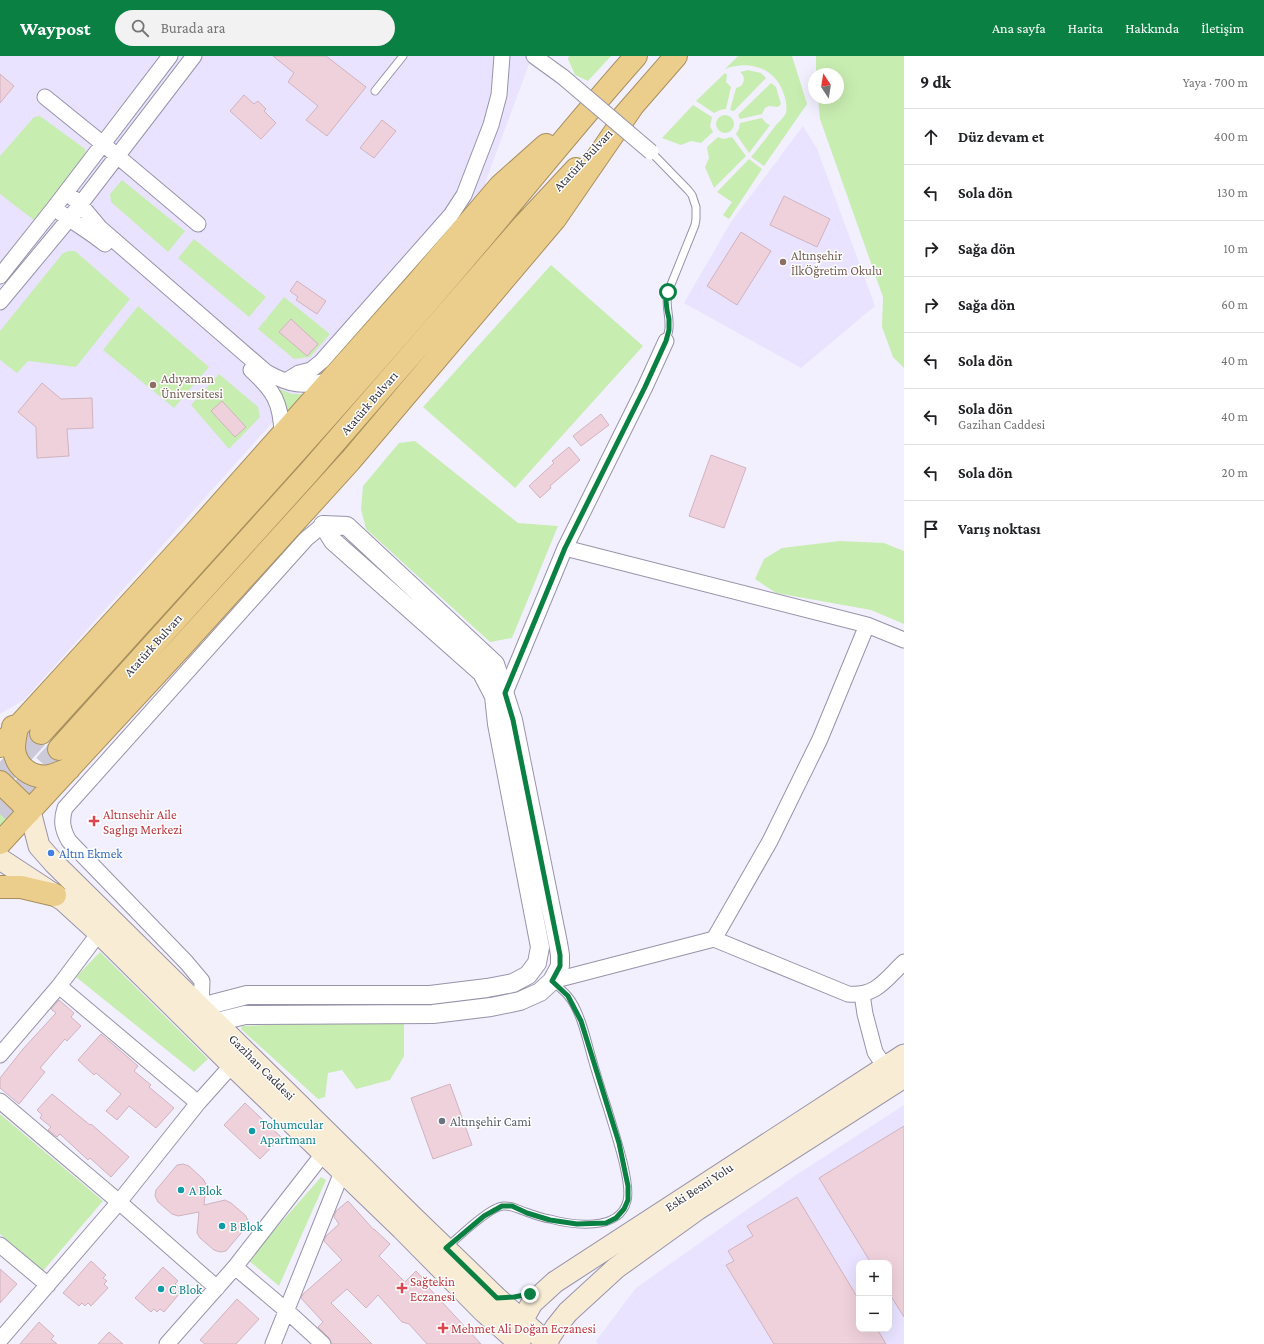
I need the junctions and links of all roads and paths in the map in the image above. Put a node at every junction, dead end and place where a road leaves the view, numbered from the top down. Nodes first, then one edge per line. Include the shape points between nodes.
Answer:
1 (170, 56) edge
2 (194, 56) edge
3 (403, 56) edge
4 (502, 56) edge
5 (534, 56) edge
6 (636, 56) edge
7 (676, 56) edge
8 (608, 87) junction
9 (375, 91) dead end
10 (45, 97) dead end
11 (632, 107) junction
12 (103, 144) junction
13 (651, 152) joint
14 (117, 156) junction
15 (66, 192) junction
16 (80, 204) junction
17 (54, 208) junction
18 (69, 219) junction
19 (198, 224) dead end
20 (0, 276) edge
21 (0, 302) edge
22 (666, 341) joint
23 (330, 380) junction
24 (286, 381) junction
25 (282, 434) junction
26 (323, 525) joint
27 (565, 548) junction
28 (867, 625) junction
29 (904, 640) edge
30 (499, 695) junction
31 (8, 727) edge
32 (41, 733) tunnel mouth
33 (0, 746) edge
34 (59, 749) tunnel mouth
35 (69, 769) junction
36 (0, 782) edge
37 (30, 810) junction
38 (0, 843) edge
39 (0, 859) edge
40 (0, 887) edge
41 (55, 895) junction
42 (100, 932) junction
43 (714, 940) junction
44 (904, 962) edge
45 (552, 981) junction
46 (59, 986) junction
47 (862, 994) junction
48 (201, 1007) junction
49 (217, 1022) junction
50 (0, 1055) edge
51 (904, 1055) edge
52 (232, 1064) junction
53 (885, 1067) junction
54 (904, 1077) edge
55 (0, 1102) edge
56 (198, 1103) junction
57 (324, 1154) junction
58 (342, 1172) junction
59 (119, 1202) junction
60 (0, 1245) edge
61 (446, 1248) junction
62 (235, 1267) junction
63 (555, 1282) junction
64 (48, 1285) junction
65 (217, 1288) junction
66 (497, 1298) junction
67 (286, 1311) junction
68 (516, 1337) edge
69 (0, 1340) edge
70 (166, 1344) edge
71 (273, 1344) edge
72 (323, 1344) edge
73 (546, 1344) edge

1 - 12 street
2 - 14 street
3 - 9 lane
4 - 24 street via 499,95 492,125 464,195 451,215 322,361 311,370 299,373
5 - 13 street, bridge
6 - 8 highway, Atatürk Bulvarı
7 - 11 highway, Atatürk Bulvarı
8 - 23 highway via 500,186
8 - 32 highway, Atatürk Bulvarı via 450,277
10 - 12 street
11 - 34 highway, Atatürk Bulvarı via 522,227 315,465
11 - 35 highway via 555,219 355,455
12 - 14 street
12 - 15 street
13 - 22 lane via 692,195 697,213 695,225 668,292 666,301 669,330
14 - 16 street
14 - 19 street
15 - 16 street
15 - 17 street
16 - 18 street
16 - 24 street via 100,228 266,372
17 - 18 street
17 - 20 street
18 - 21 street
18 - 25 street via 93,234 266,383 277,400 282,419
22 - 27 street
23 - 24 street via 300,385
23 - 25 highway
25 - 31 highway via 172,558
26 - 30 street via 333,541 482,673
26 - 48 street via 306,539 139,724 66,808 62,816 64,833 69,841 202,981
27 - 28 street
27 - 30 street
28 - 29 street
28 - 43 street via 820,739 770,841
30 - 45 street via 513,720 560,955 560,966
30 - 48 street via 497,724 540,947 537,963 528,975 513,982 487,988 430,995 247,995
31 - 33 highway
31 - 35 highway via 18,762 24,769 35,775 44,776
35 - 37 highway
36 - 37 highway
37 - 38 highway
37 - 48 main road, Gazihan Caddesi via 39,846 45,854
39 - 41 main road, Gazihan Caddesi
40 - 41 highway via 21,887
41 - 42 main road, Gazihan Caddesi
42 - 46 street
42 - 52 main road, Gazihan Caddesi
43 - 45 street
43 - 47 street via 848,994
44 - 47 street via 875,990
45 - 49 street via 540,992 520,1001 491,1007 433,1014 245,1014
45 - 61 lane via 568,996 581,1021 619,1143 628,1186 628,1200 616,1218 606,1223 577,1224 550,1220 512,1206 502,1206 484,1216
46 - 50 street
46 - 56 street
47 - 53 street via 864,1014 875,1052
48 - 49 main road, Gazihan Caddesi
49 - 61 main road, Gazihan Caddesi
51 - 53 main road, Eski Besni Yolu
52 - 56 street
52 - 57 main road, Gazihan Caddesi
53 - 63 main road, Eski Besni Yolu
54 - 73 main road, Eski Besni Yolu via 698,1209 616,1268 568,1312
55 - 59 street
56 - 59 street
57 - 58 main road, Gazihan Caddesi
57 - 62 street
58 - 67 street
58 - 68 main road, Gazihan Caddesi via 484,1312
59 - 64 street
59 - 65 street
60 - 64 street
61 - 66 main road, Gazihan Caddesi
62 - 65 street
62 - 67 street
63 - 66 main road via 526,1295
63 - 68 main road, Eski Besni Yolu via 532,1302
64 - 69 street
65 - 70 street
66 - 68 main road, Gazihan Caddesi
67 - 71 street
67 - 72 street
68 - 73 main road, Gazihan Caddesi

